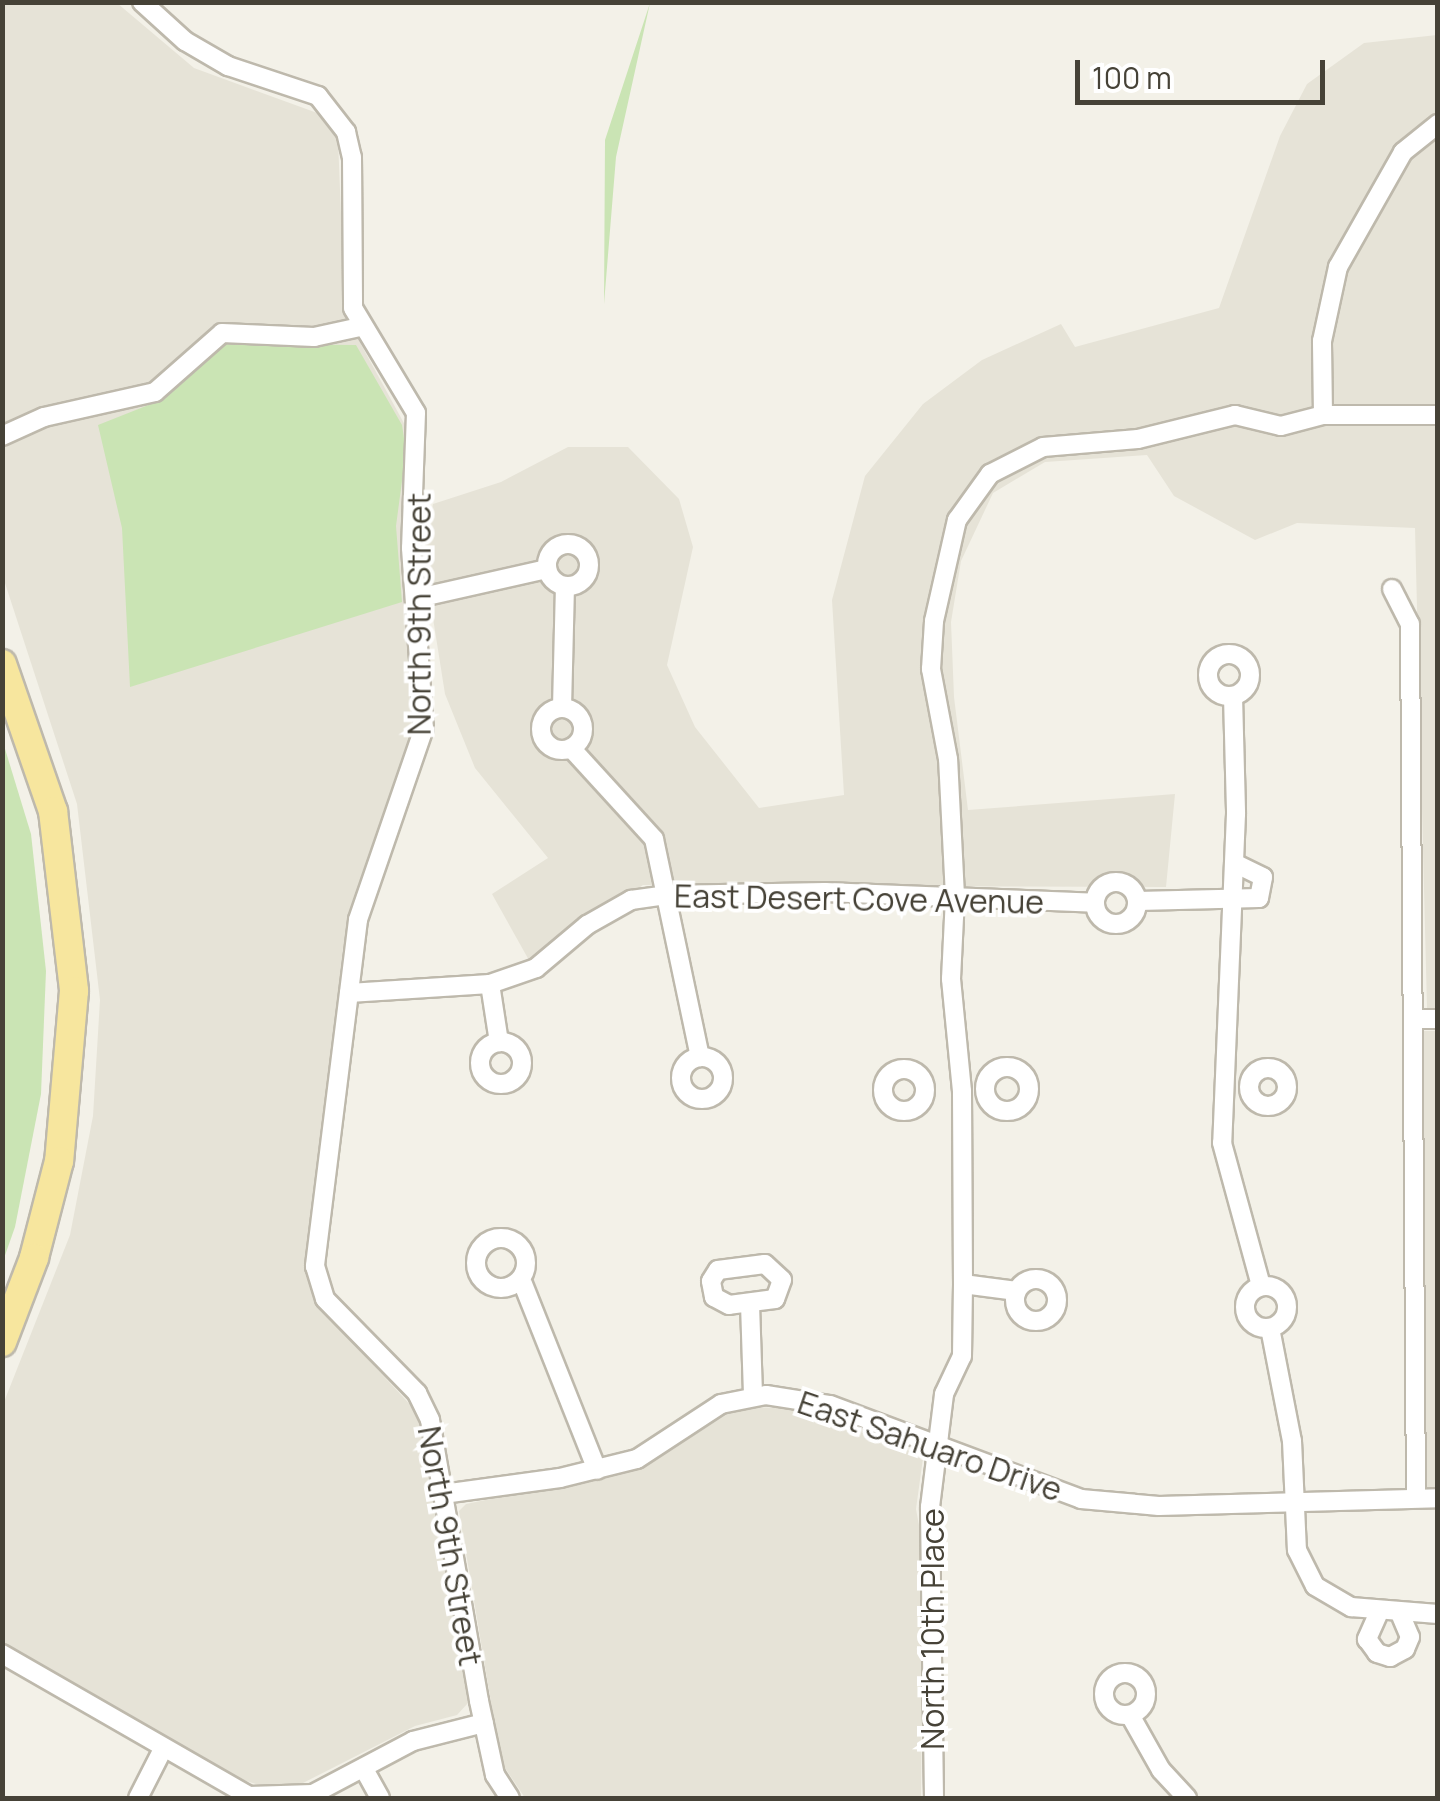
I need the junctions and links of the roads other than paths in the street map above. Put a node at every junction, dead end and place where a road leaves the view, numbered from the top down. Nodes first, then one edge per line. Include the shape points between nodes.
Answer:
1 (142, 2) edge
2 (1438, 124) edge
3 (360, 327) junction
4 (1323, 415) junction
5 (1438, 415) edge
6 (2, 436) edge
7 (547, 570) junction
8 (565, 586) junction
9 (1392, 588) dead end
10 (418, 598) junction
11 (2, 664) edge
12 (1233, 696) dead end
13 (562, 708) junction
14 (571, 748) junction
15 (1234, 863) junction
16 (668, 895) junction
17 (955, 896) junction
18 (1138, 901) junction
19 (1095, 903) junction
20 (1232, 904) junction
21 (490, 984) junction
22 (349, 992) junction
23 (1415, 1019) junction
24 (1438, 1019) edge
25 (499, 1042) dead end
26 (700, 1056) dead end
27 (1248, 1088) dead end
28 (1222, 1089) junction
29 (925, 1090) dead end
30 (985, 1090) dead end
31 (962, 1091) junction
32 (522, 1284) dead end
33 (963, 1284) junction
34 (1261, 1286) junction
35 (1017, 1291) dead end
36 (750, 1304) dead end
37 (1270, 1328) junction
38 (2, 1342) edge
39 (754, 1395) junction
40 (936, 1446) junction
41 (597, 1470) junction
42 (443, 1494) junction
43 (1416, 1498) junction
44 (1438, 1498) edge
45 (1295, 1500) junction
46 (1379, 1612) junction
47 (1400, 1612) junction
48 (1438, 1614) edge
49 (5, 1661) edge
50 (1130, 1715) dead end
51 (484, 1723) junction
52 (163, 1750) junction
53 (364, 1769) junction
54 (138, 1798) edge
55 (380, 1798) edge
56 (510, 1798) edge
57 (934, 1798) edge
58 (1187, 1798) edge

1 - 3 street, North 9th Street via 185,42 228,66 318,96 346,132 352,156 352,308
2 - 4 street via 1403,152 1338,267 1322,341
3 - 6 street via 314,337 222,333 154,392 44,417
3 - 10 street, North 9th Street via 416,413 411,548
4 - 5 street
4 - 17 street, North 10th Place via 1281,426 1236,416 1138,439 1043,446 990,474 957,520 934,621 931,669 948,760
7 - 8 street
7 - 8 street via 559,546 580,548 588,573
7 - 10 street
8 - 13 street
9 - 23 street via 1410,624
10 - 22 street, North 9th Street via 424,728 358,920
11 - 38 main road via 52,810 74,991 56,1174
12 - 15 street
13 - 14 street via 583,725
13 - 14 street via 544,717 542,737 557,750
14 - 16 street via 654,840
15 - 20 street
15 - 20 street via 1254,868 1265,888 1254,901
16 - 17 street, East Desert Cove Avenue
16 - 21 street, East Desert Cove Avenue via 631,900 587,925 536,968
16 - 26 street
17 - 19 street, East Desert Cove Avenue
17 - 31 street, North 10th Place via 952,980
18 - 19 street, East Desert Cove Avenue via 1128,884 1115,881 1103,886
18 - 19 street, East Desert Cove Avenue via 1135,913 1120,924 1103,919
18 - 20 street, East Desert Cove Avenue
20 - 28 street
21 - 22 street, East Desert Cove Avenue
21 - 25 street
22 - 42 street, North 9th Street via 315,1266 325,1300 417,1392 430,1420
23 - 24 street
23 - 43 street
27 - 28 street
28 - 34 street via 1222,1143
29 - 31 street
30 - 31 street
31 - 33 street, North 10th Place
32 - 41 street
33 - 35 street
33 - 40 street, North 10th Place via 962,1356 944,1394
34 - 37 street via 1250,1293 1245,1312 1252,1323
34 - 37 street via 1280,1291 1287,1302 1282,1321
36 - 39 street
37 - 45 street via 1292,1442
39 - 40 street, East Sahuaro Drive via 801,1396
39 - 41 street, East Sahuaro Drive via 702,1414 660,1449
40 - 45 street, East Sahuaro Drive via 1081,1498 1159,1506
40 - 57 street, North 10th Place via 930,1508
41 - 42 street, East Sahuaro Drive
42 - 51 street, North 9th Street
43 - 44 street, East Sahuaro Drive
43 - 45 street, East Sahuaro Drive
45 - 46 street via 1297,1550 1315,1586
46 - 47 street
46 - 47 street via 1367,1639 1377,1654 1390,1657 1408,1644
47 - 48 street
49 - 52 street
50 - 58 street via 1152,1757
51 - 53 street via 414,1740
51 - 56 street, North 9th Street via 496,1775
52 - 53 street via 249,1796 313,1794
52 - 54 street
53 - 55 street

